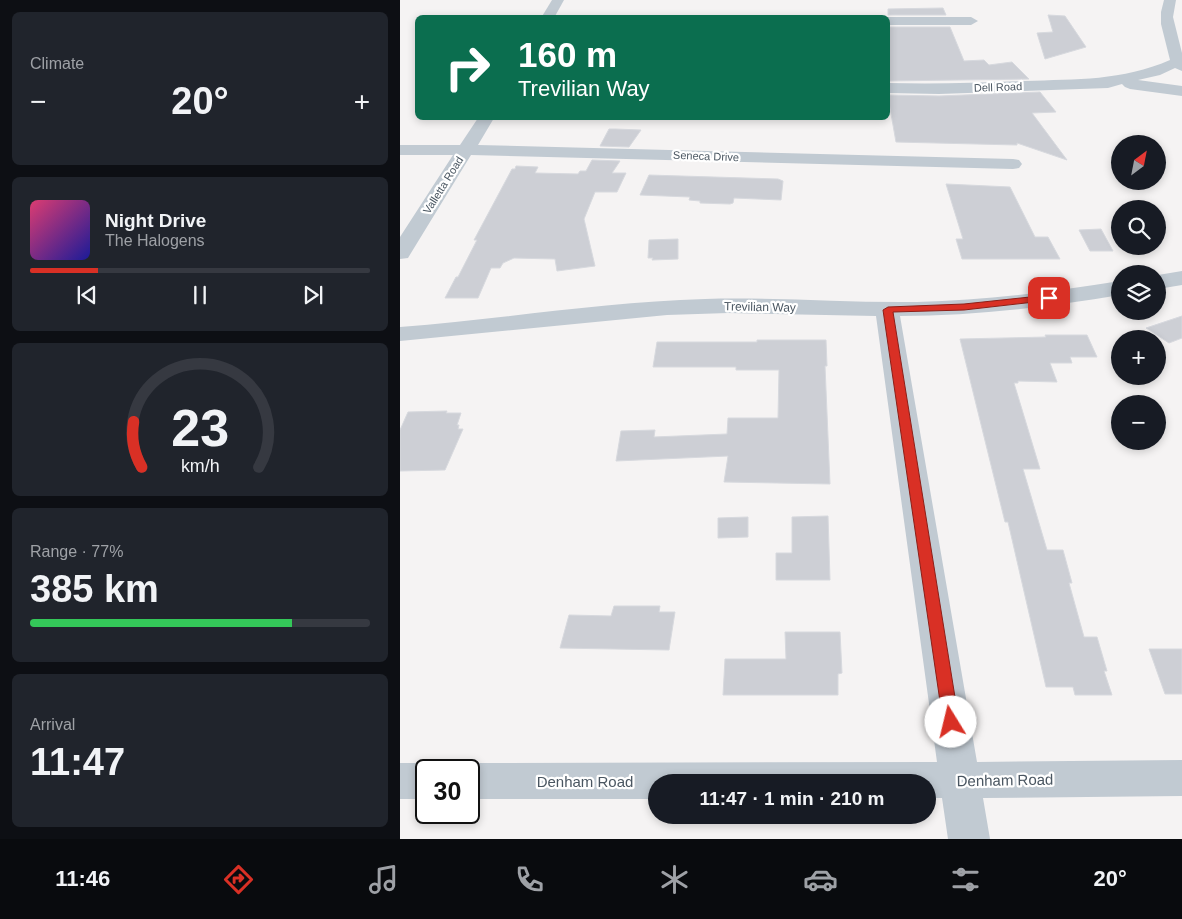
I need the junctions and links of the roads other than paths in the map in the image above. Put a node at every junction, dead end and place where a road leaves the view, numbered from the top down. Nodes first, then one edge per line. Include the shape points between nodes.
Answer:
1 (558, 0) edge
2 (1170, 0) edge
3 (552, 15) edge
4 (890, 21) edge
5 (971, 21) dead end
6 (1180, 65) edge
7 (1108, 83) junction
8 (890, 88) edge
9 (1182, 92) edge
10 (485, 120) edge
11 (400, 150) edge
12 (465, 150) junction
13 (1013, 164) dead end
14 (400, 254) edge
15 (1182, 278) edge
16 (1166, 281) edge
17 (1111, 289) edge
18 (888, 310) junction
19 (400, 334) edge
20 (1182, 778) edge
21 (960, 780) junction
22 (400, 781) edge
23 (415, 781) edge
24 (480, 781) edge
25 (969, 839) edge

1 - 3 street
2 - 6 street via 1166,14
4 - 5 street
6 - 7 street, Dell Road
7 - 8 street, Dell Road
7 - 9 street, Dell Road via 1140,84
10 - 12 street, Valletta Road
11 - 12 street, Seneca Drive
12 - 13 street, Seneca Drive
12 - 14 street, Valletta Road
15 - 16 street
17 - 18 street, Trevilian Way via 973,306
18 - 19 street, Trevilian Way via 704,306
18 - 21 street
20 - 21 street, Denham Road
21 - 24 street, Denham Road
21 - 25 street
22 - 23 street

